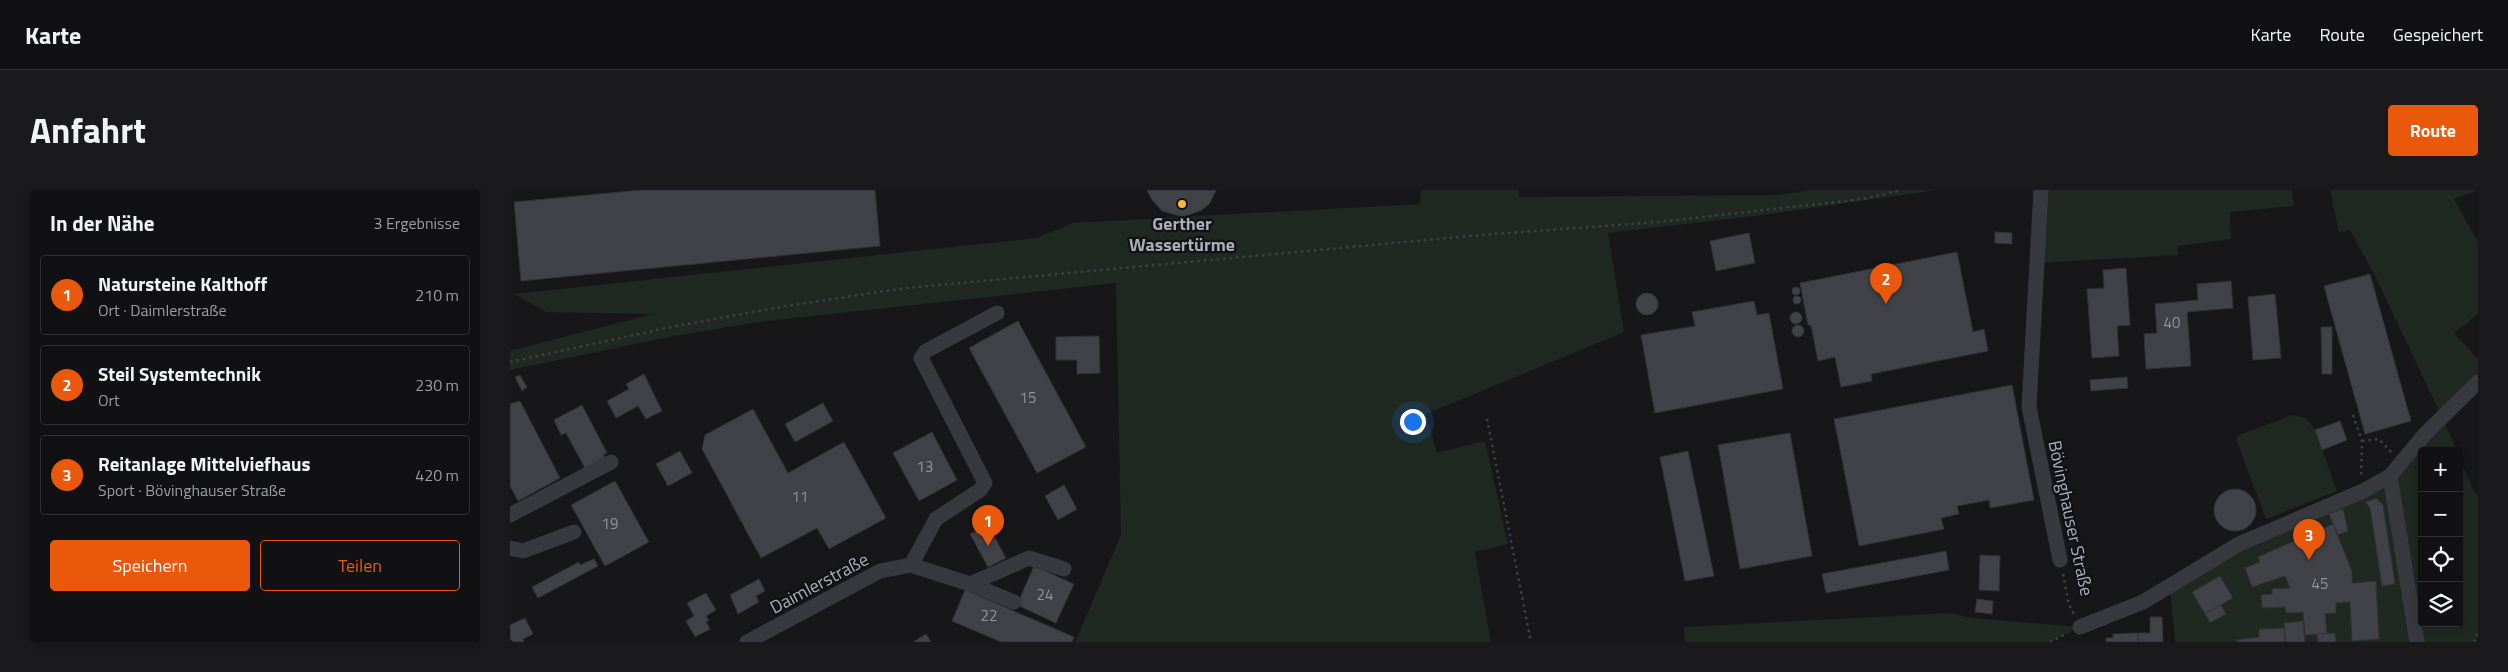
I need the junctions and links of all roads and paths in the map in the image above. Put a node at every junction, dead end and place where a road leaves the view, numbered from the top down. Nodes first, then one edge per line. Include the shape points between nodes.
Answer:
1 (1902, 190) edge
2 (2041, 190) edge
3 (997, 314) dead end
4 (510, 362) edge
5 (2478, 382) edge
6 (2353, 415) dead end
7 (1486, 420) dead end
8 (2362, 441) junction
9 (611, 462) dead end
10 (2401, 463) junction
11 (2390, 476) junction
12 (2363, 491) junction
13 (510, 515) edge
14 (574, 532) dead end
15 (510, 548) edge
16 (2060, 560) joint
17 (912, 566) junction
18 (1064, 569) dead end
19 (970, 584) junction
20 (1014, 602) dead end
21 (2080, 627) junction
22 (2478, 632) edge
23 (747, 642) edge
24 (1531, 642) edge
25 (2050, 642) edge
26 (2417, 642) edge
27 (2474, 642) edge

1 - 4 path via 1863,199 1658,222 906,288 671,327
2 - 16 street, Bövinghauser Straße via 2029,407
3 - 17 street via 926,351 920,358 985,483 980,490 936,519
5 - 10 street, Bövinghauser Straße via 2425,434
6 - 8 path
7 - 24 path
8 - 10 path via 2379,439
8 - 12 path
9 - 13 street
10 - 11 street, Bövinghauser Straße
11 - 12 street, Bövinghauser Straße
11 - 26 street
12 - 21 street, Bövinghauser Straße via 2239,544 2143,602
14 - 15 street via 523,551
16 - 21 path, Bövinghauser Straße via 2069,605
17 - 19 street
17 - 23 street, Daimlerstraße via 880,571
18 - 19 street via 1030,558
19 - 20 street
21 - 25 path
22 - 27 path

